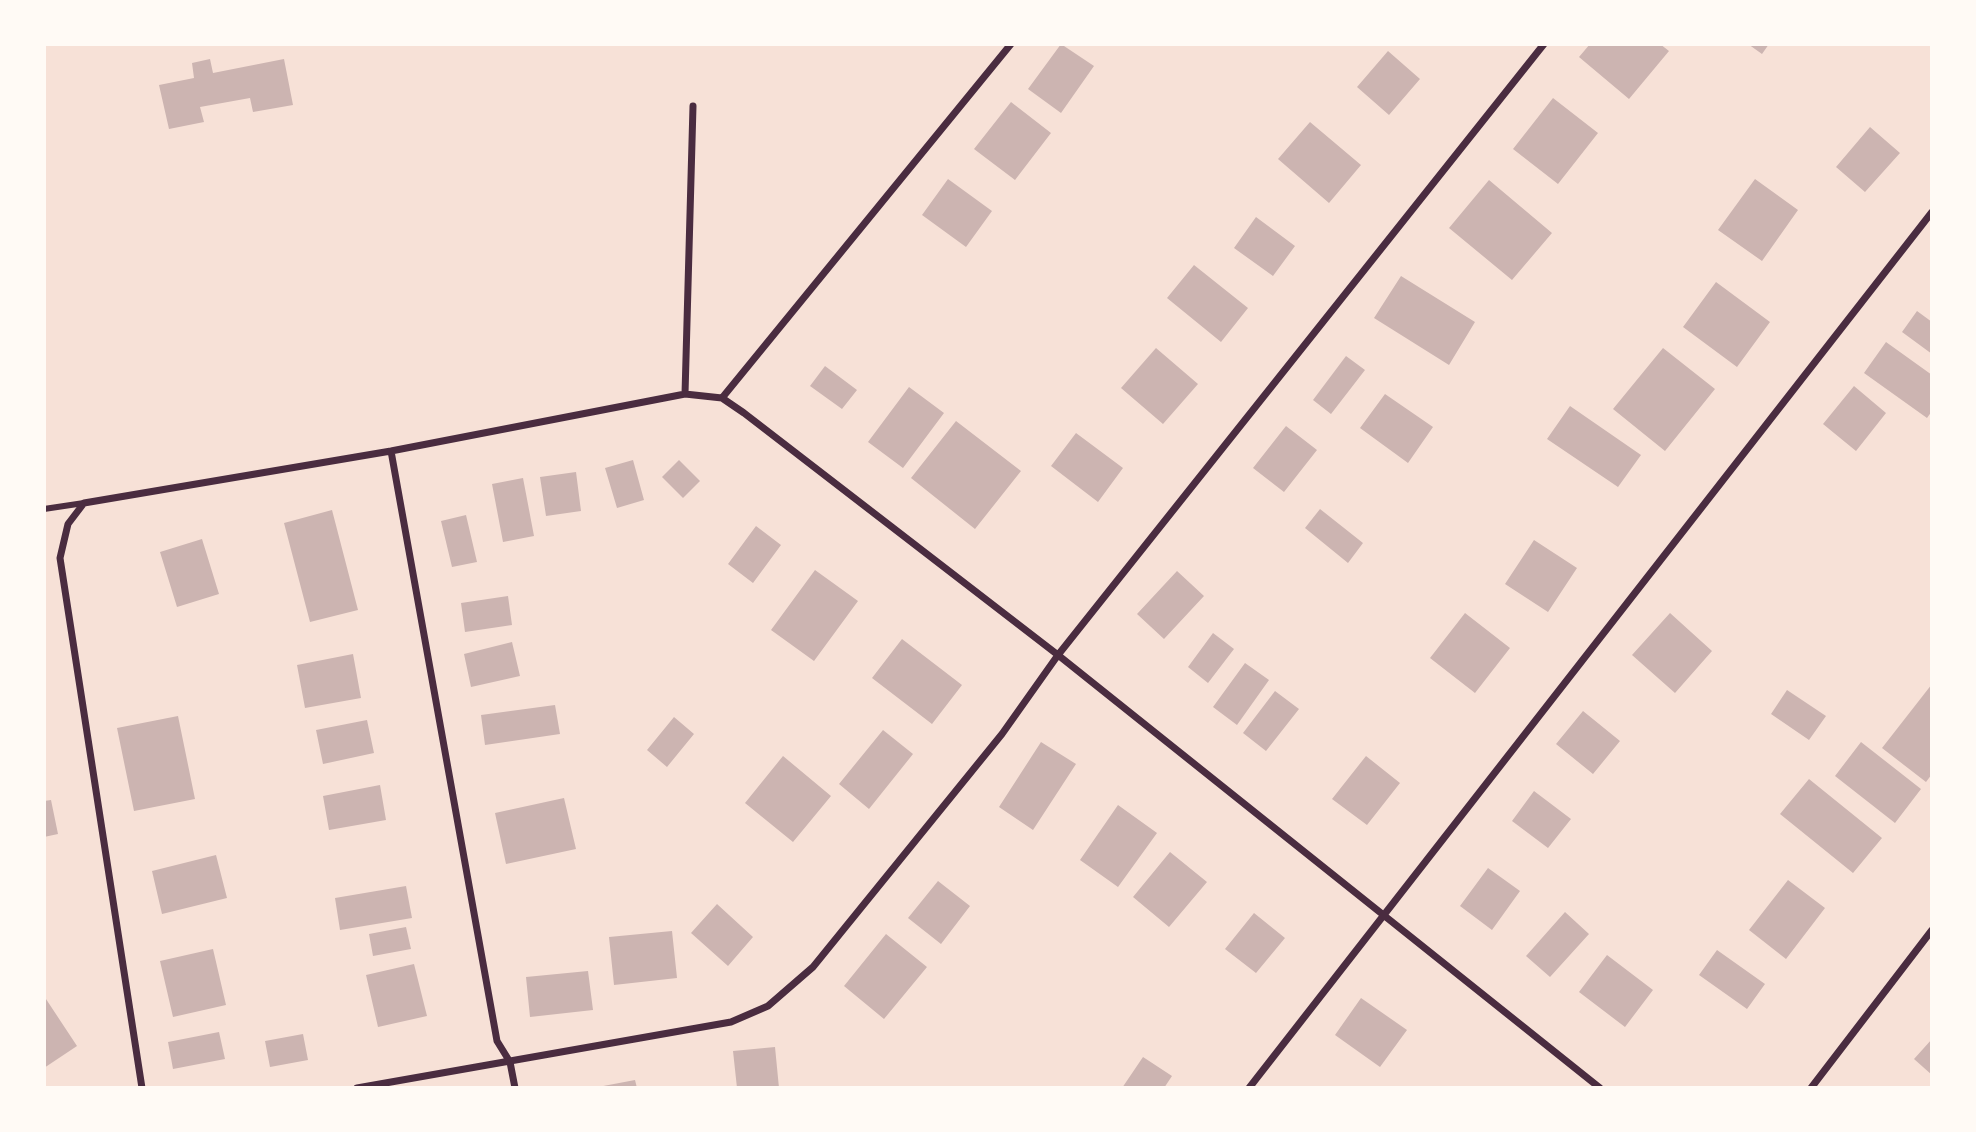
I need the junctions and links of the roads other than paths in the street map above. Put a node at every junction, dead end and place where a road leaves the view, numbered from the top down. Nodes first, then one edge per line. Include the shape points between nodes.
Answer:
1 (1011, 44) edge
2 (1544, 44) edge
3 (693, 106) dead end
4 (1932, 212) edge
5 (684, 394) junction
6 (722, 398) junction
7 (391, 451) junction
8 (84, 503) junction
9 (44, 509) edge
10 (1058, 655) junction
11 (1385, 915) junction
12 (1932, 930) edge
13 (510, 1062) junction
14 (142, 1088) edge
15 (357, 1088) edge
16 (514, 1088) edge
17 (1249, 1088) edge
18 (1600, 1088) edge
19 (1811, 1088) edge

1 - 6 street
2 - 10 street
3 - 5 street
4 - 11 street
5 - 6 street
5 - 7 street
6 - 10 street
7 - 8 street
7 - 13 street via 497,1041
8 - 9 street
8 - 14 street via 68,524 60,558
10 - 11 street
10 - 13 street via 1002,734 813,967 768,1006 731,1022
11 - 17 street
11 - 18 street
12 - 19 street
13 - 15 street
13 - 16 street

